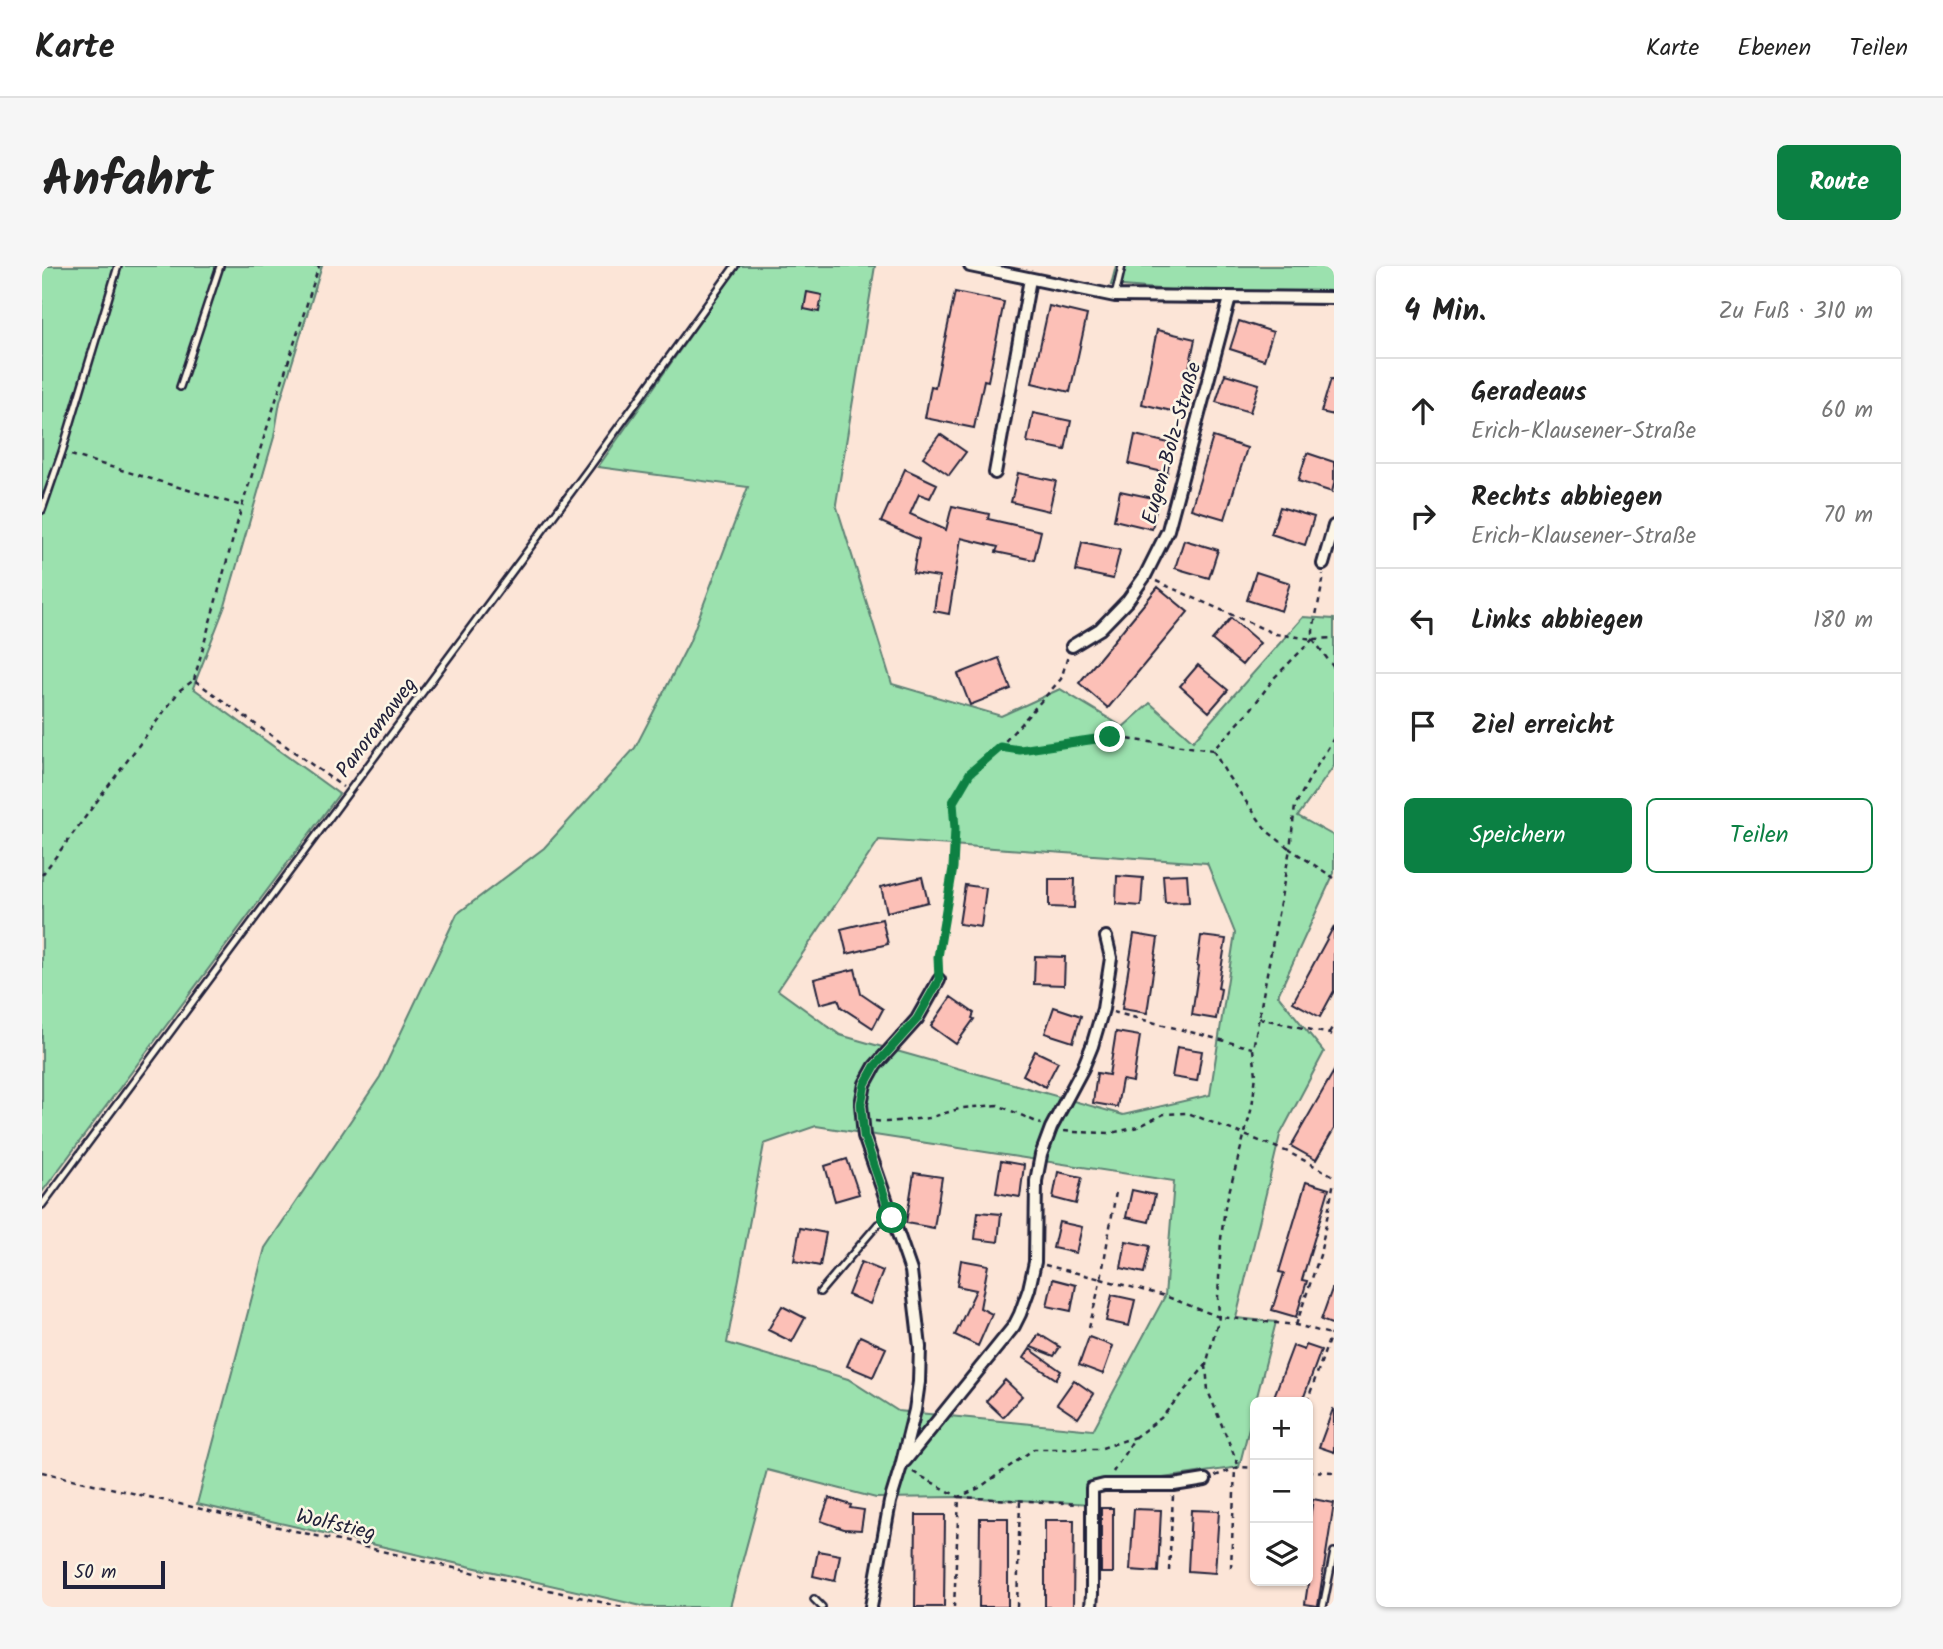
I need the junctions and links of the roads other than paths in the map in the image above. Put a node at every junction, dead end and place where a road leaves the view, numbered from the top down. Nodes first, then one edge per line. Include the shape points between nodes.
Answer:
1 (118, 266) edge
2 (219, 266) edge
3 (734, 266) edge
4 (970, 266) edge
5 (1122, 266) edge
6 (1030, 279) junction
7 (1115, 296) junction
8 (1230, 298) junction
9 (1334, 298) edge
10 (180, 387) dead end
11 (995, 473) dead end
12 (42, 510) edge
13 (1334, 526) edge
14 (1323, 564) road end
15 (1072, 646) road end
16 (1106, 937) dead end
17 (939, 980) road end
18 (42, 1205) edge
19 (892, 1218) junction
20 (820, 1292) dead end
21 (901, 1466) junction
22 (1205, 1480) road end
23 (1334, 1552) edge
24 (814, 1599) dead end
25 (822, 1607) edge
26 (871, 1607) edge
27 (1091, 1607) edge
28 (1323, 1607) edge

1 - 12 lane
2 - 10 lane
3 - 18 lane, Panoramaweg
4 - 6 street
5 - 7 lane
6 - 7 street
6 - 11 street
7 - 8 street
8 - 9 street
8 - 15 street, Eugen-Bolz-Straße via 1168,530 1128,600 1100,629
13 - 14 street
16 - 21 street via 1111,958 1092,1046 1041,1155 1036,1181 1035,1262 1020,1314
17 - 19 street via 917,1019 875,1066 861,1104 864,1136
19 - 20 lane via 878,1224
19 - 21 street via 911,1271 920,1348 915,1410
21 - 26 street
22 - 27 street via 1174,1486 1093,1488
23 - 28 lane
24 - 25 lane

